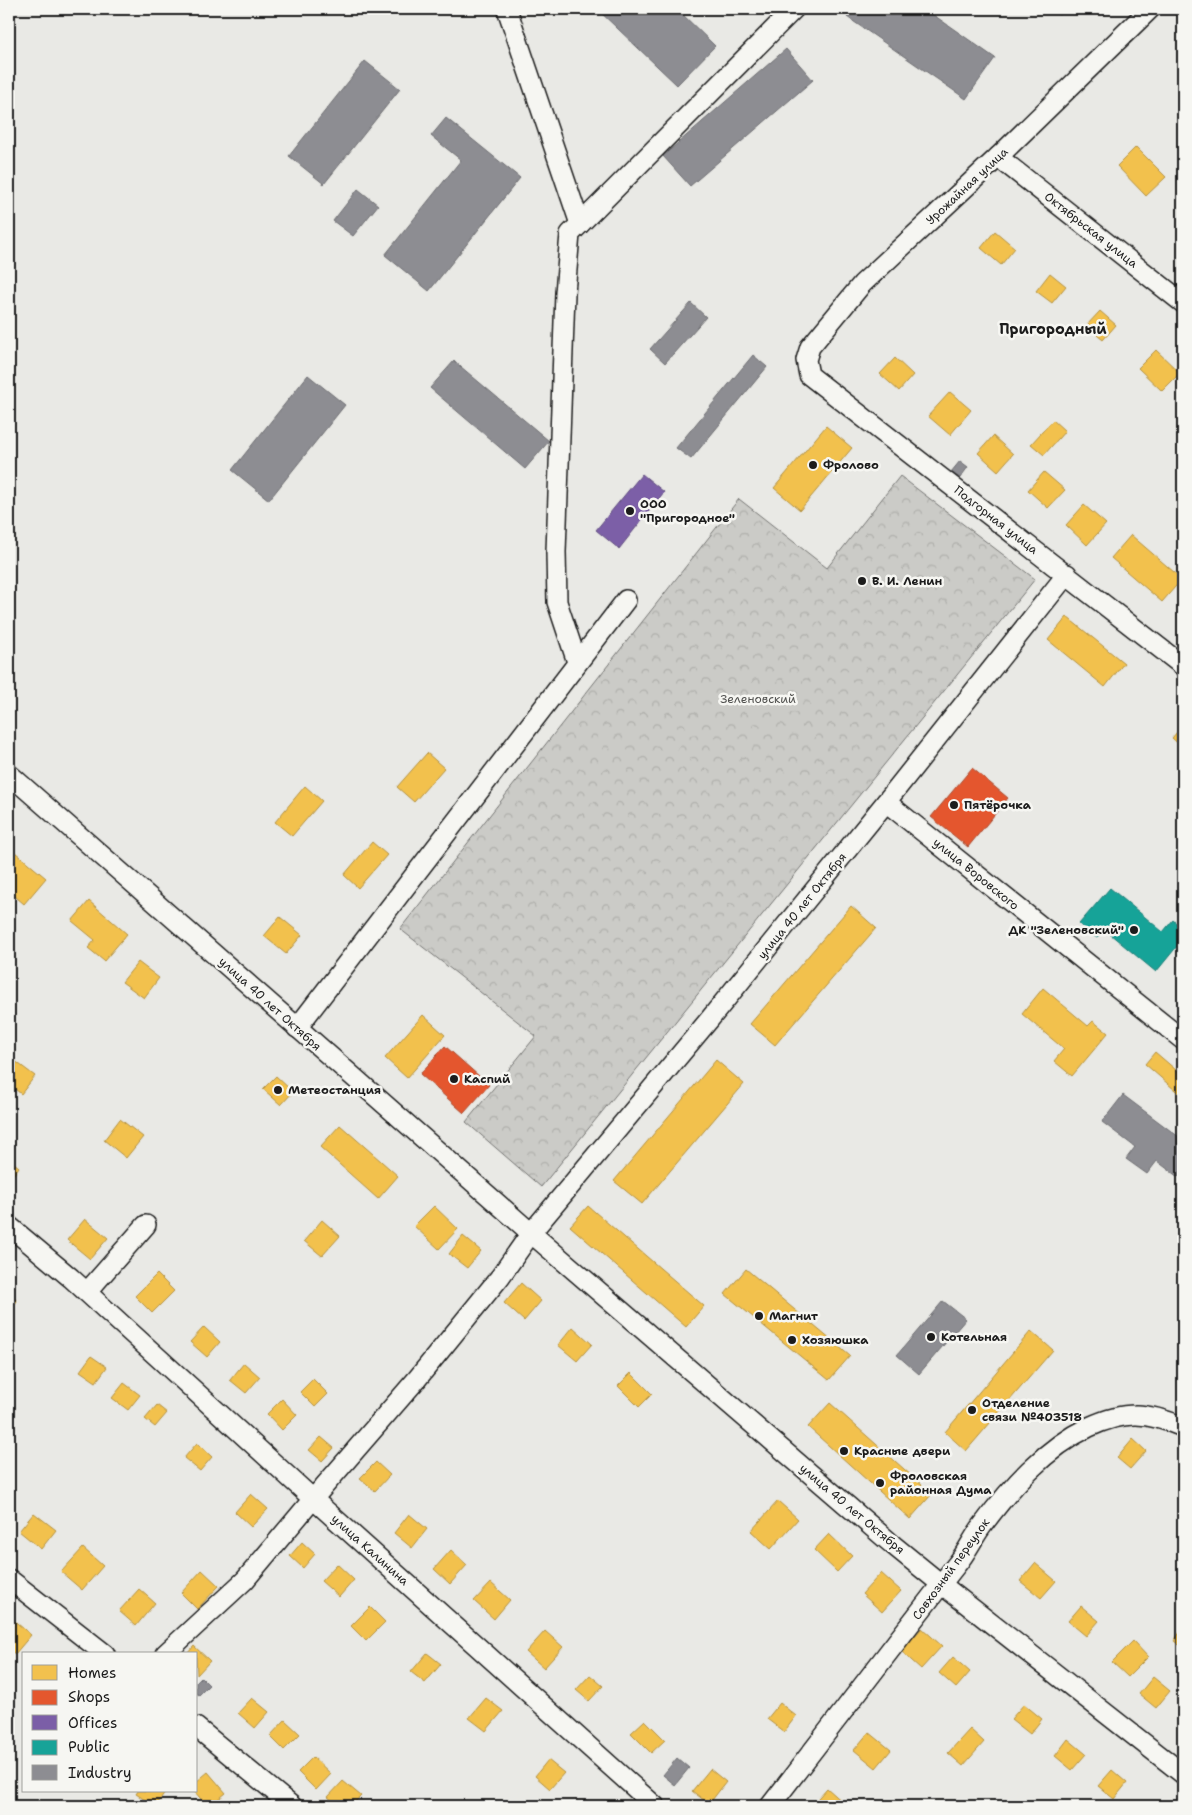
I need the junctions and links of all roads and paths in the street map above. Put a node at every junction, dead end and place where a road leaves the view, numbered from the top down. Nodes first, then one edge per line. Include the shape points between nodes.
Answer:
1 (507, 9) edge
2 (794, 9) edge
3 (1150, 9) edge
4 (998, 156) junction
5 (580, 224) junction
6 (1183, 303) edge
7 (809, 375) joint
8 (1066, 574) junction
9 (626, 600) dead end
10 (577, 662) junction
11 (1183, 666) edge
12 (9, 774) edge
13 (886, 802) junction
14 (297, 1028) junction
15 (1183, 1040) edge
16 (146, 1225) dead end
17 (9, 1226) edge
18 (531, 1233) junction
19 (87, 1292) junction
20 (1183, 1428) edge
21 (313, 1499) junction
22 (9, 1579) edge
23 (941, 1584) junction
24 (102, 1652) edge
25 (166, 1652) edge
26 (198, 1729) edge
27 (1183, 1774) edge
28 (292, 1806) edge
29 (655, 1806) edge
30 (770, 1806) edge

1 - 5 street
2 - 5 street
3 - 4 street, Урожайная улица
4 - 6 street, Октябрьская улица
4 - 7 street, Урожайная улица via 862,284 810,347 806,360
5 - 10 street via 570,234 565,293 556,552 557,602
7 - 8 street, Подгорная улица
8 - 11 street, Подгорная улица
8 - 13 street, улица 40 лет Октября
9 - 10 street
10 - 14 street
12 - 14 street, улица 40 лет Октября
13 - 15 street, улица Воровского
13 - 18 street, улица 40 лет Октября
14 - 18 street, улица 40 лет Октября
16 - 19 street
17 - 19 street, улица Калинина
18 - 21 street via 500,1278 423,1372
18 - 23 street, улица 40 лет Октября
19 - 21 street, улица Калинина
20 - 23 street, Совхозный переулок via 1150,1416 1133,1414 1088,1427 1061,1444 1034,1466 997,1505
21 - 25 street via 246,1580
21 - 29 street, улица Калинина
22 - 24 street
23 - 27 street, улица 40 лет Октября
23 - 30 street, Совхозный переулок
26 - 28 street

